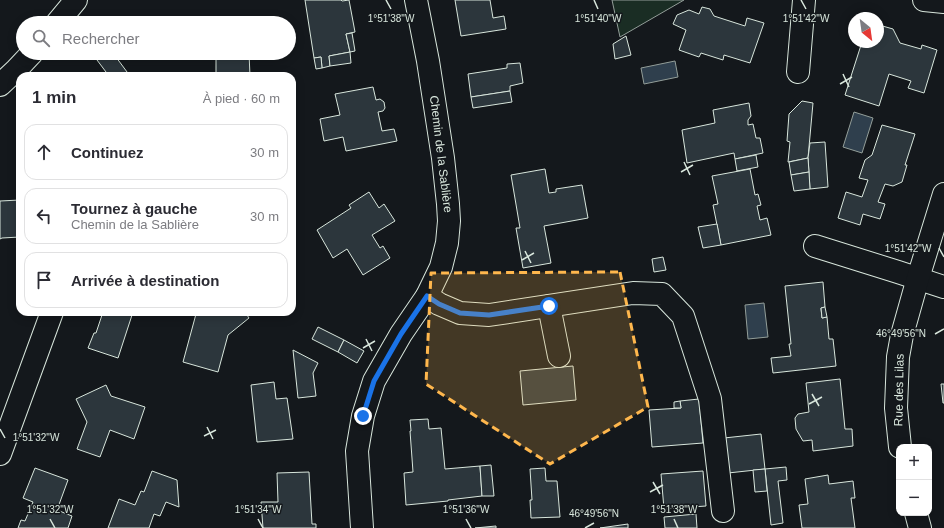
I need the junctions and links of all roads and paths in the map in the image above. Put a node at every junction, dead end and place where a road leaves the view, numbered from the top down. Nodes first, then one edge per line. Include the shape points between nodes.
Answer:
1 (76, 0) edge
2 (416, 0) edge
3 (804, 0) edge
4 (924, 0) edge
5 (944, 2) edge
6 (63, 16) edge
7 (25, 60) edge
8 (798, 72) dead end
9 (0, 85) edge
10 (944, 194) edge
11 (815, 246) dead end
12 (918, 278) junction
13 (944, 287) edge
14 (427, 296) junction
15 (549, 306) junction
16 (51, 316) edge
17 (559, 356) dead end
18 (899, 444) edge
19 (0, 454) edge
20 (723, 511) dead end
21 (917, 516) edge
22 (362, 528) edge
23 (920, 528) edge

1 - 6 street
2 - 14 street, Chemin de la Sablière via 439,128 449,220 441,267
3 - 8 street
4 - 5 street
7 - 9 street
10 - 12 street, Rue des Lilas
11 - 12 street
12 - 13 street
12 - 18 street, Rue des Lilas via 898,357 896,408
14 - 15 street via 460,313 489,315
14 - 22 street, Chemin de la Sablière via 374,381 363,416 357,451
15 - 17 street
15 - 20 street via 633,293 662,294 683,316 710,399
16 - 19 street
21 - 23 street

